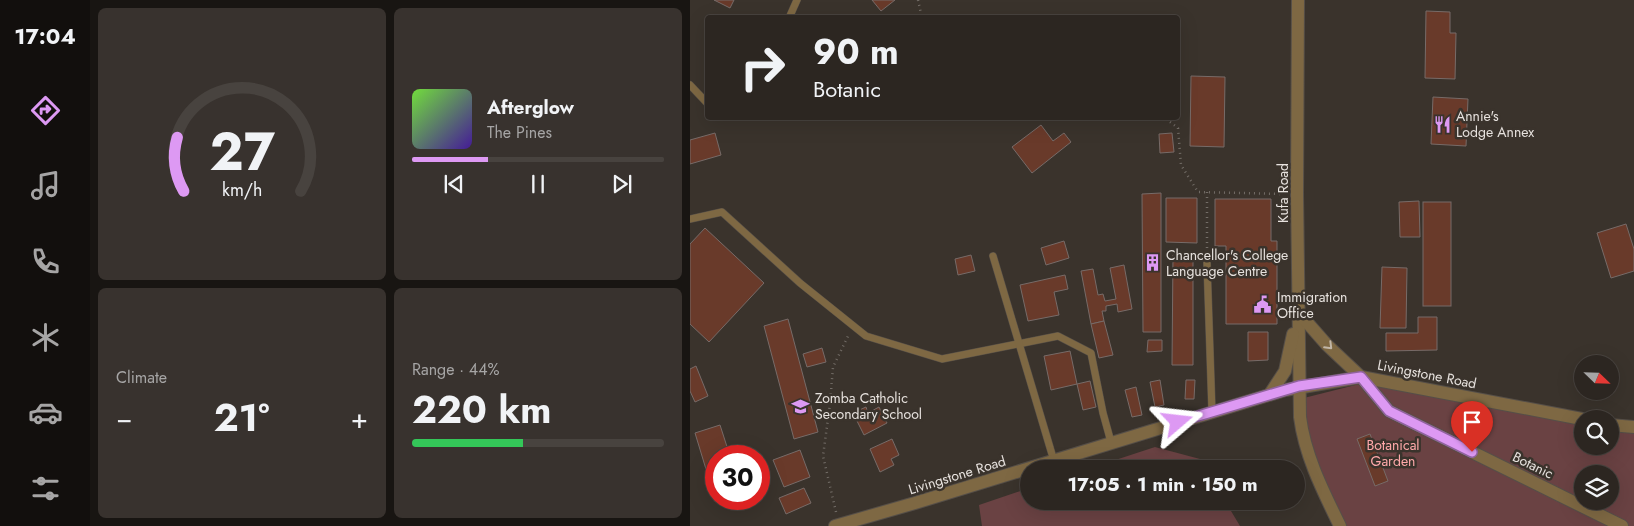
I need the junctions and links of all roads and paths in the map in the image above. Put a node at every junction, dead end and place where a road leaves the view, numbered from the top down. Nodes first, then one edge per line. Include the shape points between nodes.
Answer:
1 (797, 0) edge
2 (918, 0) edge
3 (1298, 0) edge
4 (790, 15) edge
5 (921, 15) edge
6 (690, 84) edge
7 (705, 101) edge
8 (1167, 120) edge
9 (1207, 192) junction
10 (1297, 194) junction
11 (690, 218) edge
12 (993, 256) dead end
13 (1207, 263) joint
14 (1298, 312) junction
15 (853, 325) junction
16 (1020, 344) junction
17 (1361, 377) junction
18 (1299, 386) junction
19 (1270, 394) junction
20 (1212, 412) junction
21 (1574, 417) edge
22 (1619, 425) edge
23 (1634, 427) edge
24 (1112, 442) junction
25 (1054, 460) edge
26 (1057, 460) edge
27 (1020, 471) edge
28 (837, 525) edge
29 (1340, 526) edge
30 (1622, 526) edge

1 - 4 lane
2 - 5 path
3 - 10 street, Kufa Road
6 - 7 lane
8 - 9 path via 1178,128 1181,165 1198,192
9 - 10 path
9 - 13 path
10 - 14 street, Kufa Road
11 - 15 lane via 722,212 800,283
12 - 16 lane
13 - 20 lane
14 -> 17 street, Botanic
14 - 18 street, Kufa Road
14 - 19 street via 1285,371
15 - 16 lane via 866,336 942,358
15 - 28 path via 833,367 822,456
16 - 24 lane via 1058,336 1091,353
16 - 25 lane
17 - 18 street, Livingstone Road
17 - 21 street, Livingstone Road
17 - 30 street, Botanic via 1389,411
18 - 19 street, Livingstone Road
18 - 29 street, Kufa Road via 1300,417 1309,458
19 - 20 street, Livingstone Road
20 - 24 street, Livingstone Road
22 - 23 street
24 - 26 street, Livingstone Road
27 - 28 street, Livingstone Road

